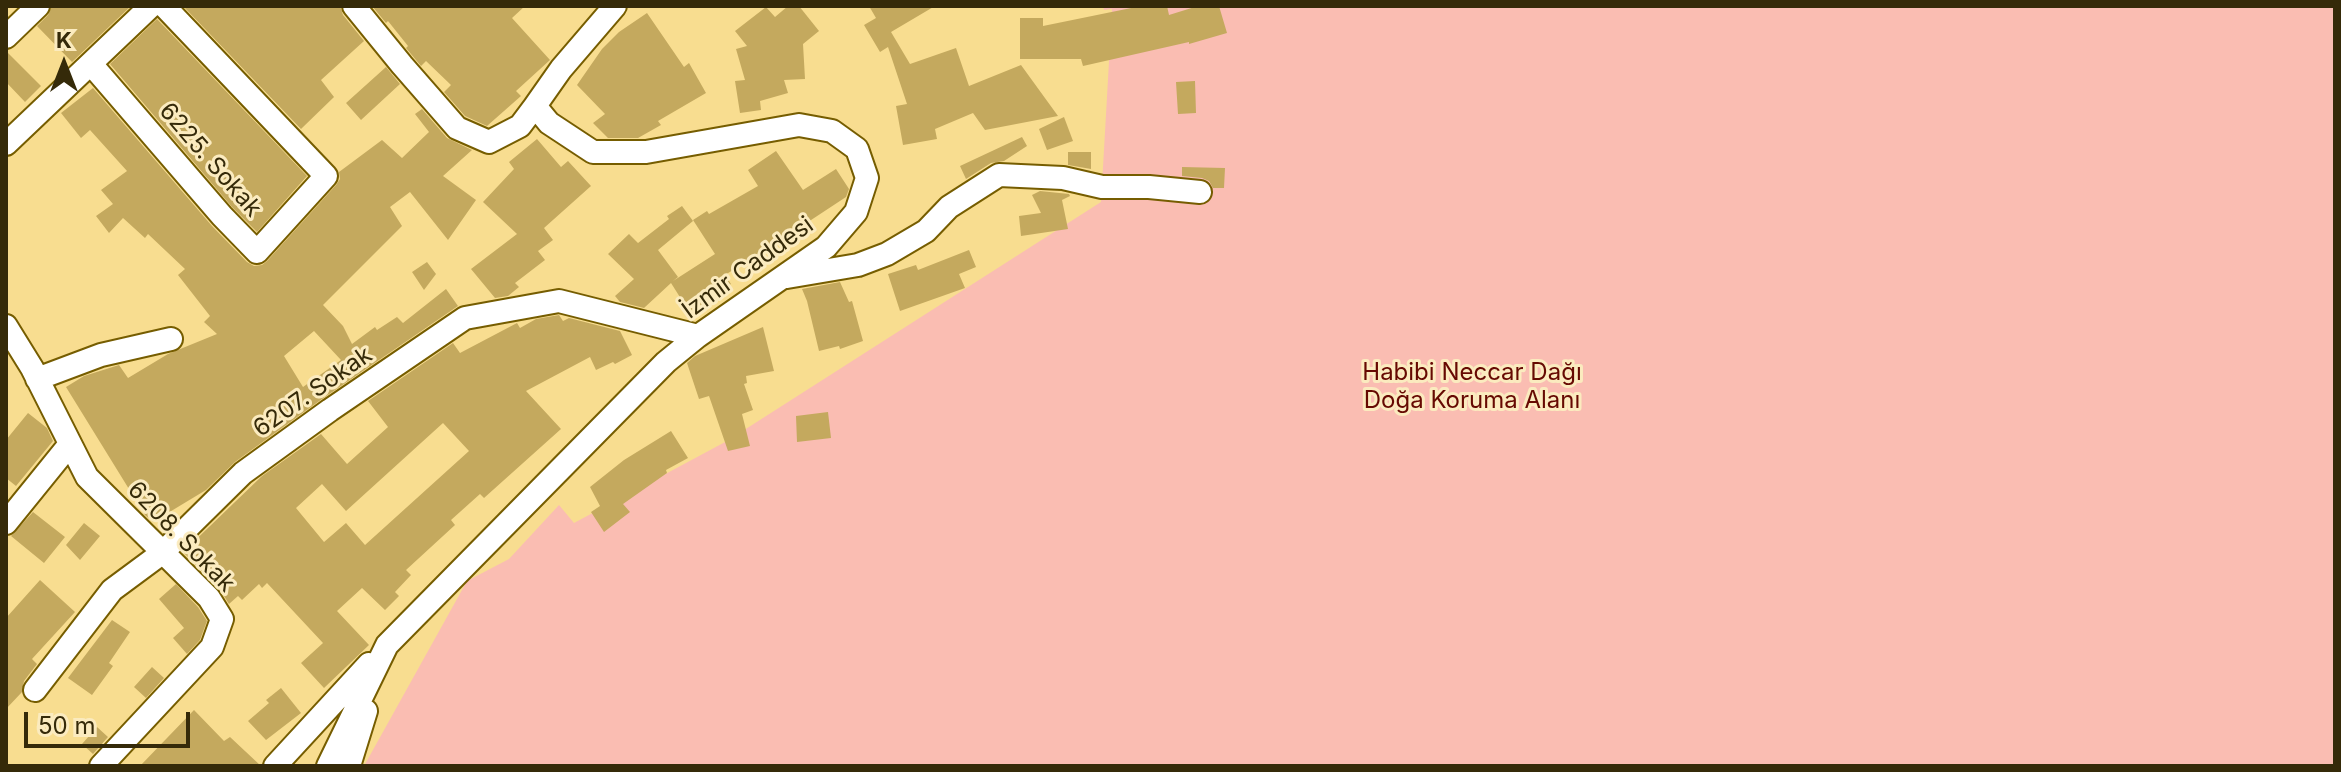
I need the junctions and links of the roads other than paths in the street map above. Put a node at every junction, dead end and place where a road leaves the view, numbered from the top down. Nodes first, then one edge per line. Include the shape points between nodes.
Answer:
1 (38, 6) edge
2 (151, 6) edge
3 (164, 6) edge
4 (354, 6) edge
5 (615, 6) edge
6 (6, 37) edge
7 (91, 64) junction
8 (535, 106) junction
9 (6, 144) edge
10 (1200, 192) dead end
11 (783, 277) junction
12 (6, 326) edge
13 (698, 336) junction
14 (171, 339) dead end
15 (37, 379) junction
16 (70, 444) junction
17 (6, 523) edge
18 (162, 553) junction
19 (387, 645) junction
20 (35, 690) dead end
21 (101, 766) edge
22 (275, 766) edge
23 (328, 766) edge
24 (349, 766) edge

1 - 6 street
2 - 7 street
3 - 7 street, 6225. Sokak via 326,176 257,252
4 - 8 street via 457,128 489,142 520,126
5 - 8 street
7 - 9 street
8 - 11 street, İzmir Caddesi via 549,123 593,152 646,152 799,125 832,131 857,149 867,178 856,212 826,247
10 - 11 street via 999,175 887,254 858,265
11 - 13 street, İzmir Caddesi
12 - 15 street, 6208. Sokak
13 - 18 street, 6207. Sokak via 559,301 465,318 243,473
13 - 19 street, İzmir Caddesi via 574,453
14 - 15 street via 101,355
15 - 16 street, 6208. Sokak
16 - 17 street
16 - 18 street, 6208. Sokak via 87,477
18 - 20 street, 6207. Sokak via 112,590
18 - 21 street, 6208. Sokak via 209,598 222,619 212,647
19 - 22 street
19 - 23 street, İzmir Caddesi
19 - 24 street, İzmir Caddesi

